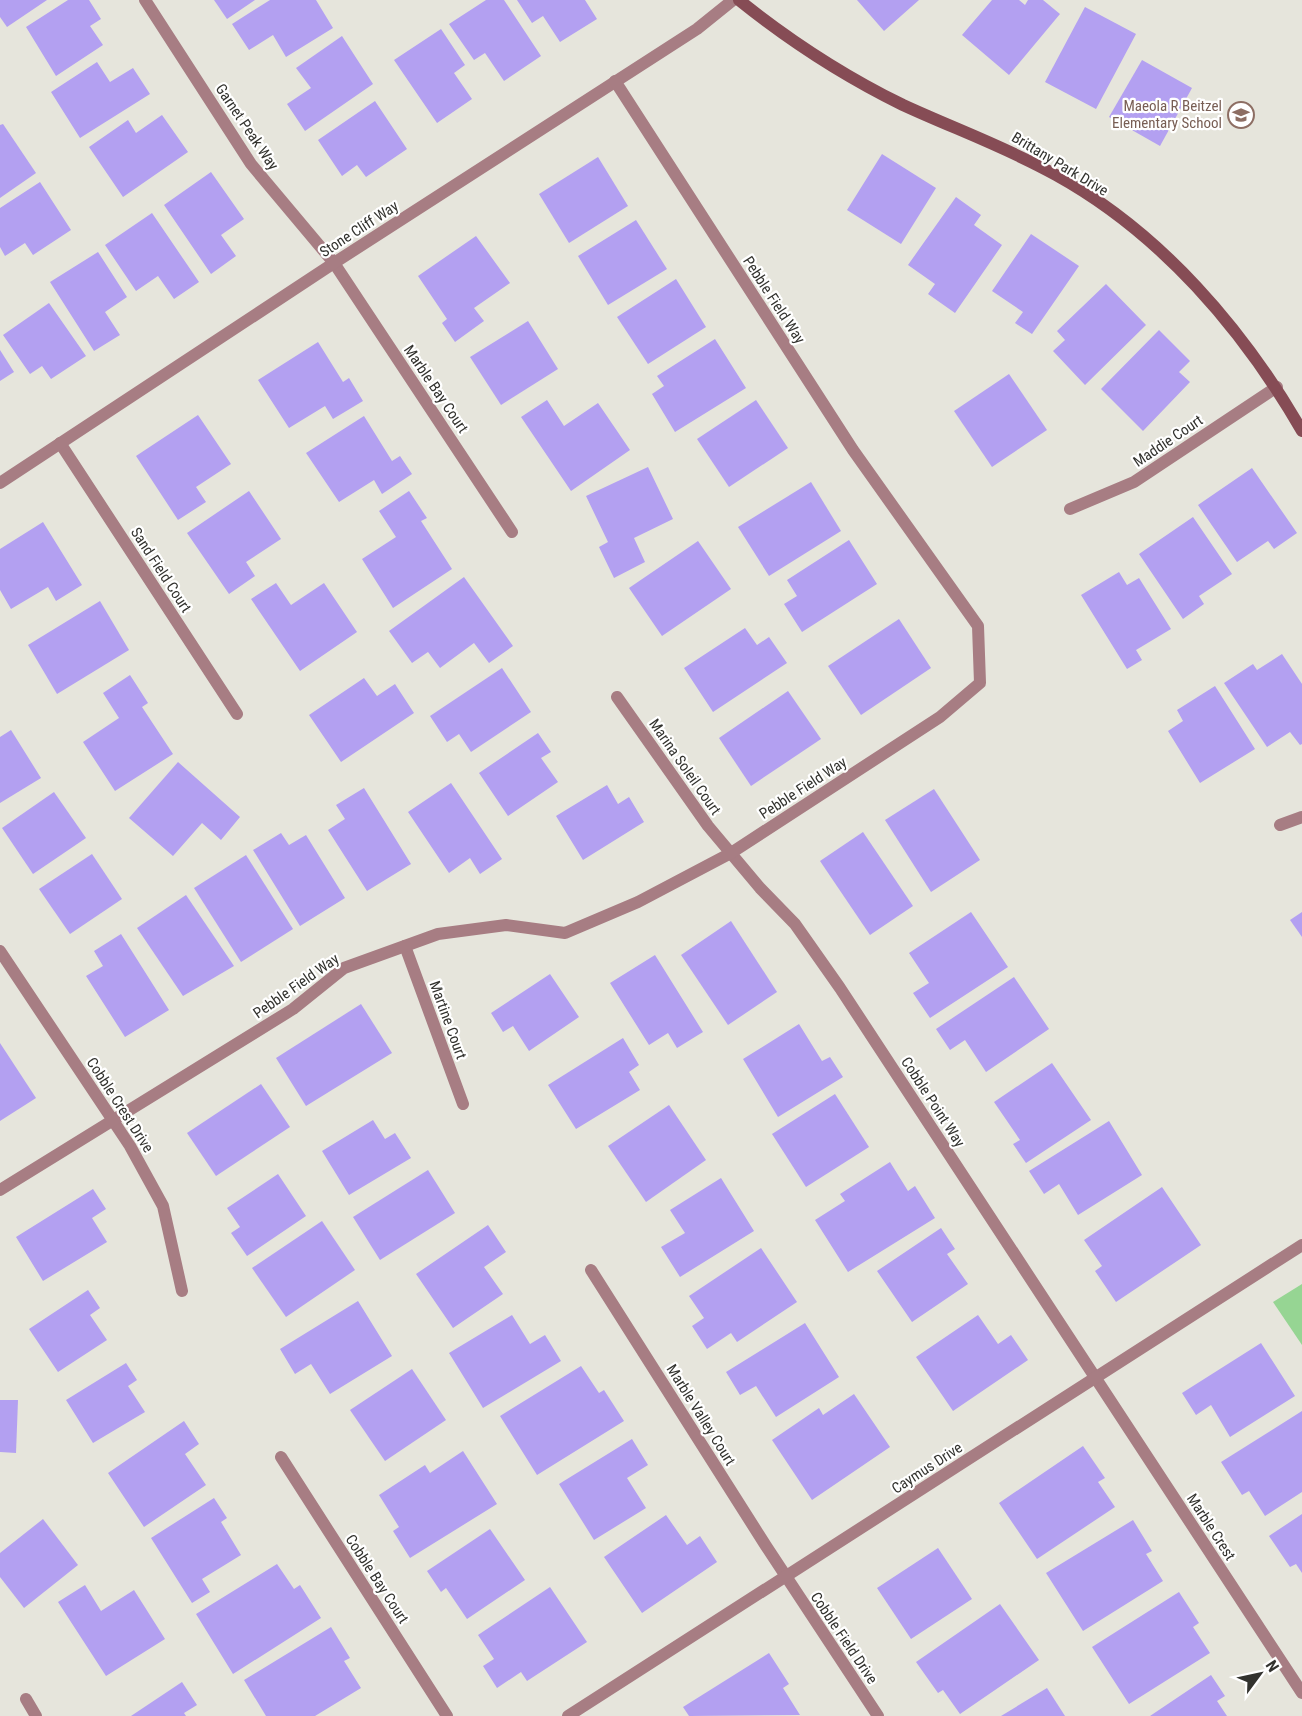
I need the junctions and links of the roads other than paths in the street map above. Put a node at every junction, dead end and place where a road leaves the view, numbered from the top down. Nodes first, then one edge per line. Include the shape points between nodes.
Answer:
1 (145, 0) edge
2 (733, 0) edge
3 (739, 0) edge
4 (615, 81) junction
5 (334, 263) junction
6 (1277, 387) junction
7 (1302, 431) edge
8 (60, 443) junction
9 (0, 483) edge
10 (1070, 509) dead end
11 (512, 532) dead end
12 (617, 697) dead end
13 (237, 714) dead end
14 (1302, 817) edge
15 (1280, 825) dead end
16 (731, 853) junction
17 (405, 946) junction
18 (0, 951) edge
19 (463, 1104) dead end
20 (113, 1119) junction
21 (0, 1190) edge
22 (1302, 1245) edge
23 (591, 1270) dead end
24 (182, 1291) dead end
25 (1094, 1378) junction
26 (281, 1457) dead end
27 (786, 1576) junction
28 (1302, 1693) edge
29 (26, 1699) dead end
30 (36, 1716) edge
31 (447, 1716) edge
32 (568, 1716) edge
33 (878, 1716) edge

1 - 5 street, Garnet Peak Way via 251,164
2 - 4 street, Stone Cliff Way via 697,29
3 - 6 street, Brittany Park Drive via 841,73 904,105 996,143 1058,176 1117,216 1172,261 1221,313
4 - 5 street, Stone Cliff Way
4 - 16 street, Pebble Field Way via 853,450 978,626 980,683 940,717
5 - 8 street, Stone Cliff Way
5 - 11 street, Marble Bay Court
6 - 7 street, Brittany Park Drive
6 - 10 street, Maddie Court via 1134,482
8 - 9 street, Stone Cliff Way
8 - 13 street, Sand Field Court
12 - 16 street, Marina Soleil Court
14 - 15 street
16 - 17 street, Pebble Field Way via 638,902 565,933 506,925 438,934
16 - 25 street, Cobble Point Way via 795,924 840,988
17 - 19 street, Martine Court
17 - 20 street, Pebble Field Way via 344,968 293,1009
18 - 20 street, Cobble Crest Drive
20 - 21 street, Pebble Field Way
20 - 24 street, Cobble Crest Drive via 163,1206
22 - 25 street, Caymus Drive
23 - 27 street, Marble Valley Court
25 - 27 street, Caymus Drive
25 - 28 street, Marble Crest
26 - 31 street, Cobble Bay Court
27 - 32 street, Caymus Drive
27 - 33 street, Cobble Field Drive
29 - 30 street

